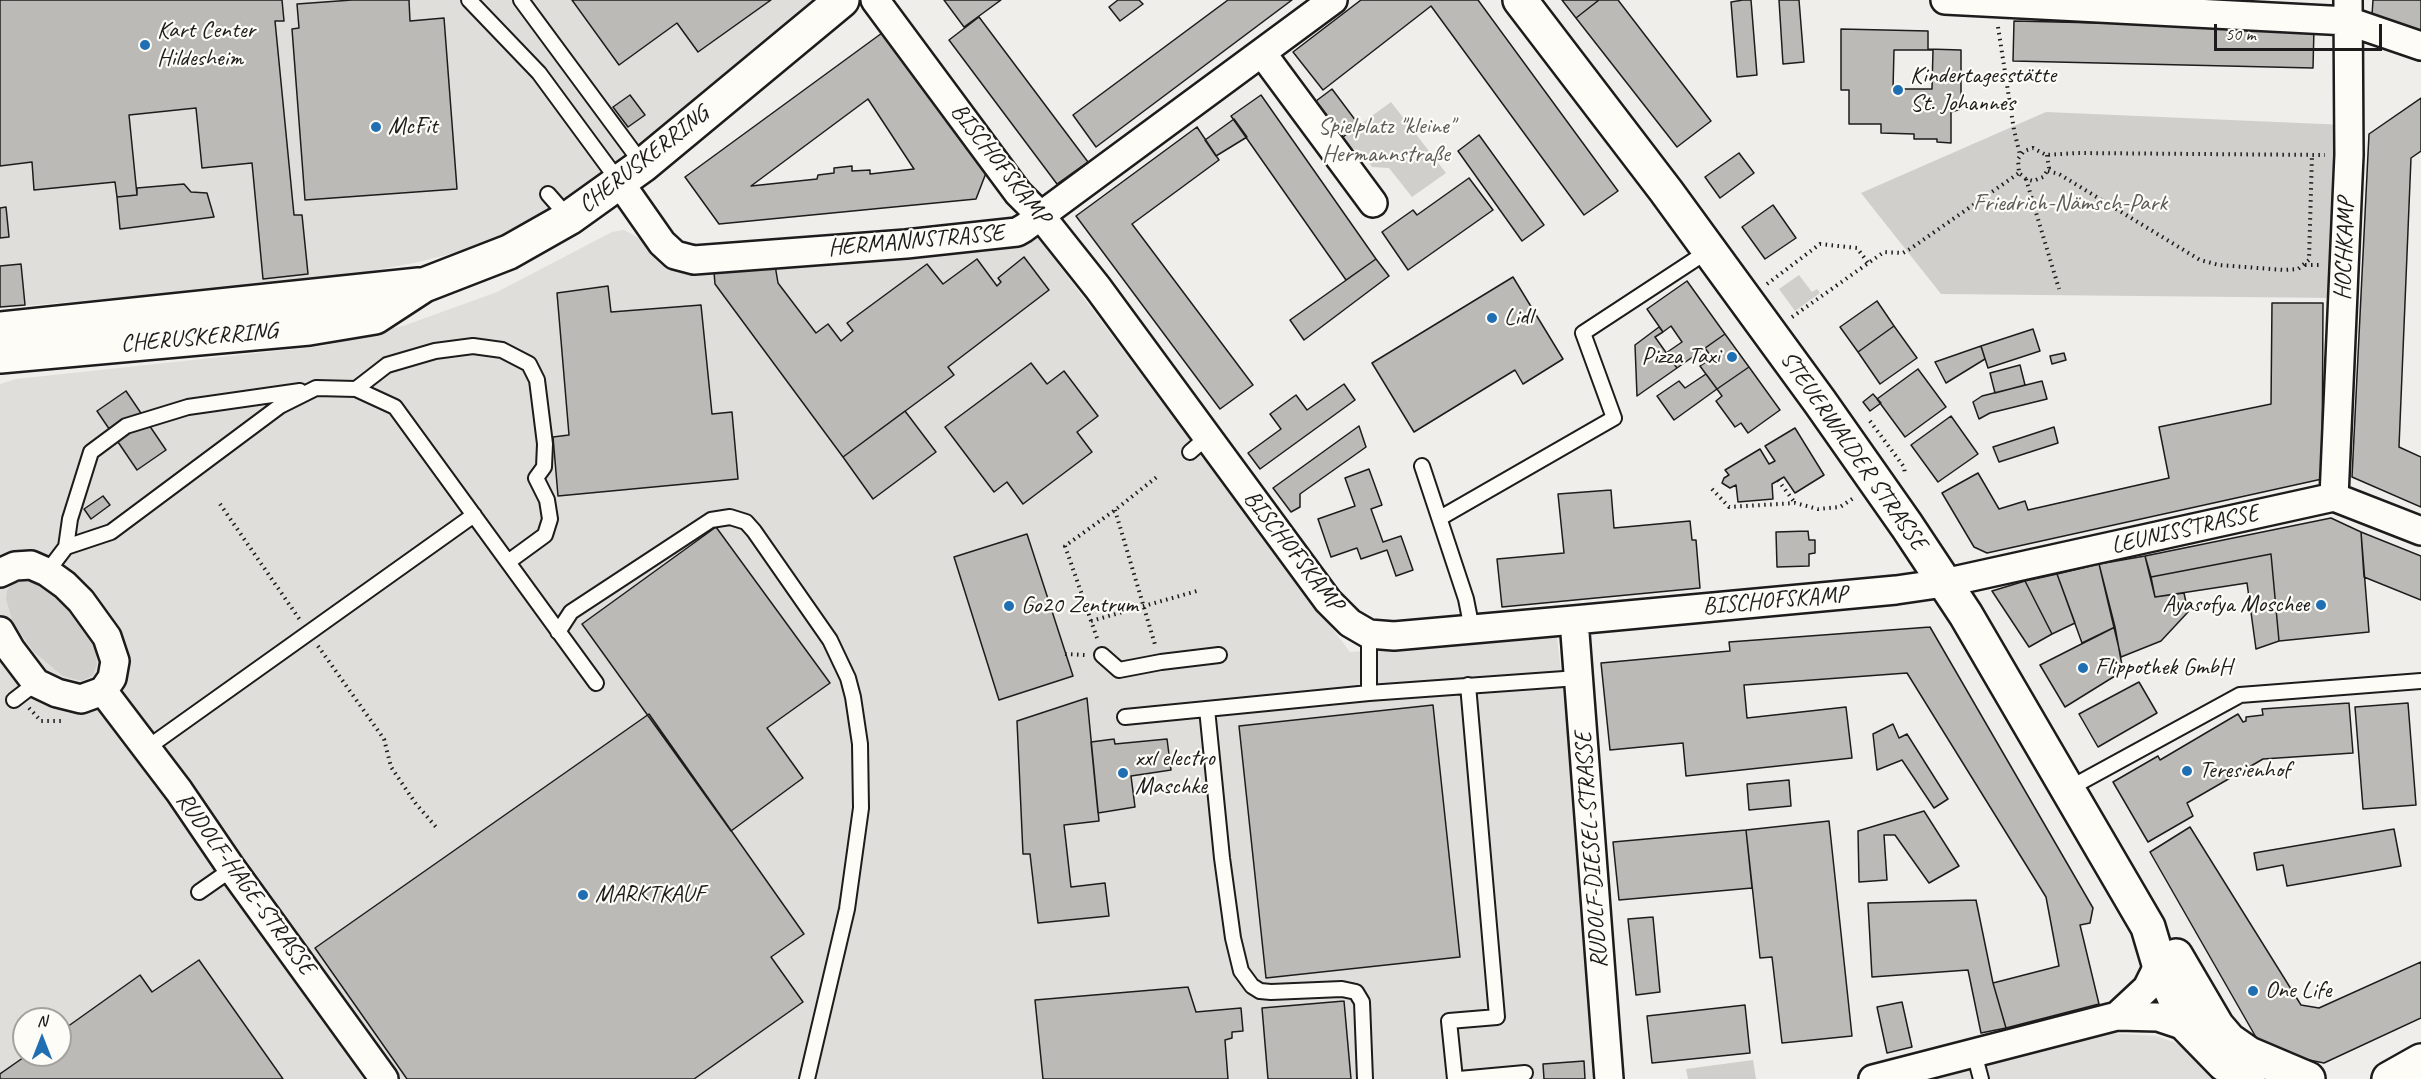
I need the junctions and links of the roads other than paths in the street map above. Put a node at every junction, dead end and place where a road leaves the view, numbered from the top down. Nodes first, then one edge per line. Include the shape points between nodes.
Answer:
1 (469, 0) edge
2 (521, 0) edge
3 (842, 0) edge
4 (875, 0) edge
5 (1333, 0) edge
6 (1521, 0) edge
7 (1945, 0) edge
8 (2348, 10) edge
9 (2421, 46) edge
10 (1262, 53) junction
11 (631, 174) junction
12 (548, 194) dead end
13 (1373, 203) dead end
14 (1040, 215) junction
15 (569, 218) junction
16 (1708, 251) junction
17 (424, 285) junction
18 (0, 329) edge
19 (0, 356) edge
20 (316, 388) junction
21 (356, 389) junction
22 (1422, 466) dead end
23 (2334, 497) junction
24 (474, 515) junction
25 (1440, 518) junction
26 (2421, 531) edge
27 (66, 547) junction
28 (508, 562) junction
29 (5, 563) edge
30 (47, 572) junction
31 (1944, 583) junction
32 (1574, 621) junction
33 (1472, 629) junction
34 (0, 631) edge
35 (558, 632) junction
36 (1368, 634) junction
37 (1102, 655) road end
38 (1219, 655) dead end
39 (1578, 678) junction
40 (2421, 681) edge
41 (596, 683) dead end
42 (1468, 685) junction
43 (103, 691) junction
44 (1369, 693) junction
45 (1207, 709) junction
46 (1125, 717) dead end
47 (147, 748) junction
48 (2068, 789) junction
49 (232, 868) junction
50 (198, 892) dead end
51 (2148, 927) junction
52 (2159, 964) junction
53 (2117, 1016) junction
54 (2188, 1027) junction
55 (1974, 1053) junction
56 (2421, 1061) edge
57 (1525, 1073) dead end
58 (384, 1079) edge
59 (807, 1079) edge
60 (1365, 1079) edge
61 (1457, 1079) edge
62 (1610, 1079) edge
63 (1873, 1079) edge
64 (1981, 1079) edge
65 (2248, 1079) edge
66 (2308, 1079) edge
67 (2389, 1079) edge

1 - 11 lane
2 - 11 lane
3 - 11 street, CHERUSKERRING
4 - 14 street, BISCHOFSKAMP via 1018,193
5 - 10 street, HERMANNSTRASSE
6 - 16 street, STEUERWALDER STRASSE
7 - 8 street
8 - 9 street
8 - 23 street, HOCHKAMP via 2349,155
10 - 13 street
10 - 14 street, HERMANNSTRASSE
11 - 14 street, HERMANNSTRASSE via 662,243 675,255 694,260 1007,234 1024,228
11 - 15 street, CHERUSKERRING
12 - 15 lane
14 - 36 street, BISCHOFSKAMP via 1098,288 1198,445 1324,604
15 - 17 street, CHERUSKERRING via 509,252
16 - 25 lane via 1583,333 1614,418
16 - 31 street, STEUERWALDER STRASSE via 1820,402
17 - 18 street, CHERUSKERRING
17 - 19 street, CHERUSKERRING via 375,317 309,328
20 - 21 lane
20 - 27 lane via 280,406 111,532
20 - 27 lane via 188,408 126,426 91,452 70,519
21 - 24 lane via 395,408
21 - 28 lane via 387,365 435,351 473,346 502,350 529,364 537,380 545,444 544,467 536,478 547,500 550,519 545,536
22 - 25 lane
23 - 26 street
23 - 31 street, LEUNISSTRASSE
24 - 28 lane
24 - 47 lane
25 - 33 lane
27 - 30 lane
28 - 35 lane
29 - 30 street via 31,565
30 - 43 street via 81,601 107,637 115,661 112,678
31 - 32 street, BISCHOFSKAMP
31 - 48 street, STEUERWALDER STRASSE
32 - 33 street, BISCHOFSKAMP
32 - 39 street, RUDOLF-DIESEL-STRASSE
33 - 36 street, BISCHOFSKAMP via 1394,636
34 - 43 street via 11,650 23,693 57,693 81,699
35 - 41 lane
35 - 59 lane via 571,612 711,520 730,517 746,522 754,531 830,640 853,697 860,744 861,808 847,909
36 - 44 lane
37 - 38 lane via 1119,670
39 - 42 lane
39 - 62 street, RUDOLF-DIESEL-STRASSE
40 - 48 lane via 2240,695
42 - 44 lane
42 - 61 lane via 1497,1017 1449,1021
43 - 47 street, RUDOLF-HAGE-STRASSE
44 - 45 lane
45 - 46 lane
45 - 60 lane via 1222,858 1241,971 1260,991 1356,992 1362,1002
47 - 49 street, RUDOLF-HAGE-STRASSE
48 - 51 street, STEUERWALDER STRASSE
49 - 50 lane
49 - 58 street, RUDOLF-HAGE-STRASSE
51 - 52 street, STEUERWALDER STRASSE
51 - 66 street, STEUERWALDER STRASSE via 2171,949 2229,1040 2249,1054
52 - 53 street via 2147,988
52 - 54 street, STEUERWALDER STRASSE
53 - 54 street via 2158,1017
53 - 55 street
54 - 65 street, STEUERWALDER STRASSE via 2223,1064
55 - 63 street
55 - 64 lane
56 - 67 street
57 - 61 lane

